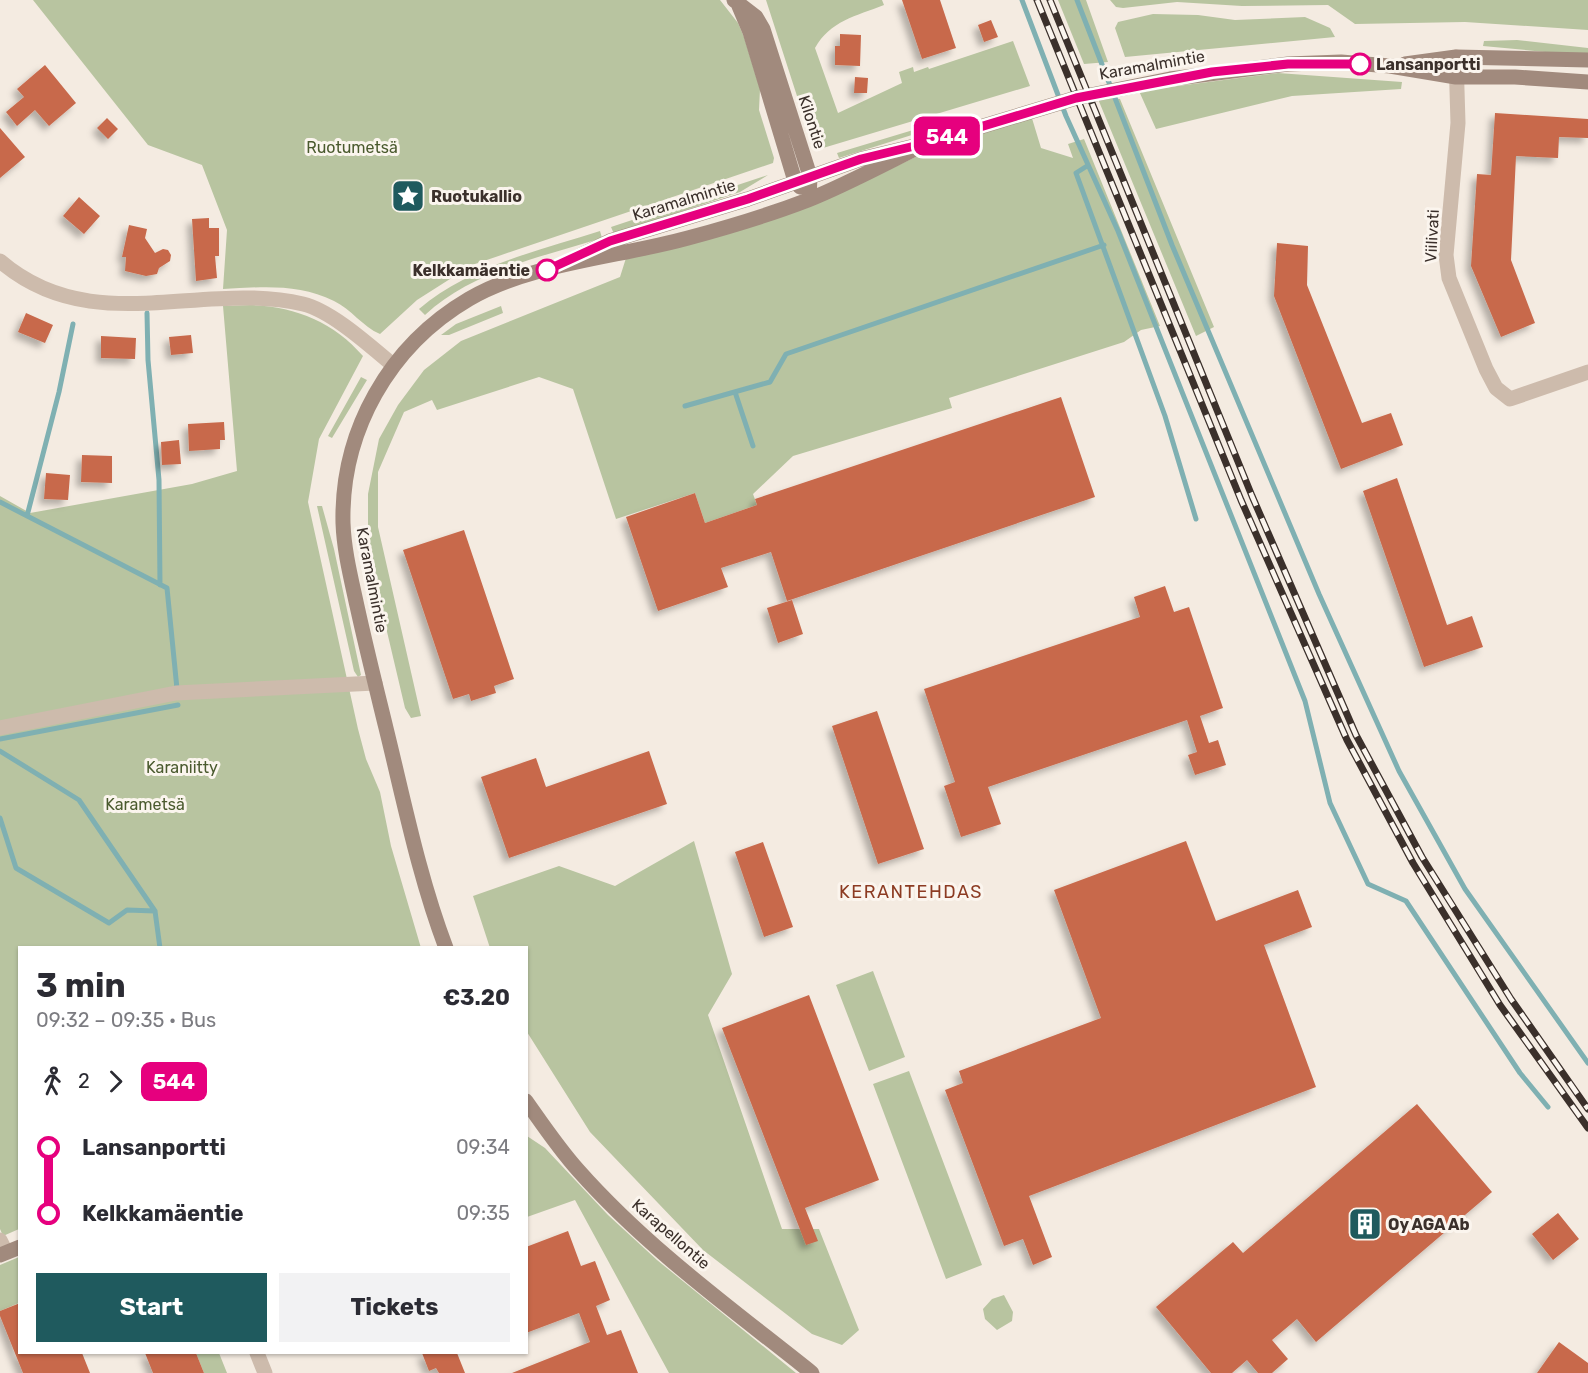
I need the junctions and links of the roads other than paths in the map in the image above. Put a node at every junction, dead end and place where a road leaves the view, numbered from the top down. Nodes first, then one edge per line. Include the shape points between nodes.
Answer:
1 (738, 1) edge
2 (1456, 57) junction
3 (1588, 60) edge
4 (1390, 66) junction
5 (1456, 77) junction
6 (1588, 82) edge
7 (927, 143) junction
8 (810, 176) junction
9 (795, 181) junction
10 (809, 199) junction
11 (0, 261) edge
12 (557, 267) junction
13 (393, 365) junction
14 (1588, 372) edge
15 (375, 683) junction
16 (0, 728) edge
17 (445, 946) edge
18 (528, 1104) edge
19 (257, 1354) edge
20 (265, 1373) edge
21 (812, 1373) edge

1 - 8 street, Kilontie via 756,16 763,28
1 - 9 street, Kilontie
2 - 3 street, Karamalmintie
2 - 4 street, Karamalmintie
2 - 5 street, Viilivati
4 - 5 street, Karamalmintie
4 - 7 street, Karamalmintie via 1341,62 1288,64 1170,79 1076,98
5 - 6 street, Karamalmintie
5 - 14 street, Viilivati via 1458,123 1446,255 1449,278 1486,369 1496,388 1510,399
7 - 8 street, Karamalmintie
7 - 10 street, Karamalmintie
8 - 9 street, Karamalmintie
8 - 10 street, Kilontie
9 - 10 street, Kilontie
9 - 12 street, Karamalmintie via 610,241
10 - 12 street, Karamalmintie via 708,233
11 - 13 street via 15,274 56,293 99,304 260,298 305,304
12 - 13 street, Karamalmintie via 470,298 428,329
13 - 15 street, Karamalmintie via 374,393 357,430 344,493 346,554
15 - 16 street via 176,693
15 - 17 street, Karamalmintie
18 - 21 street, Karapellontie via 578,1170 616,1210
19 - 20 street

